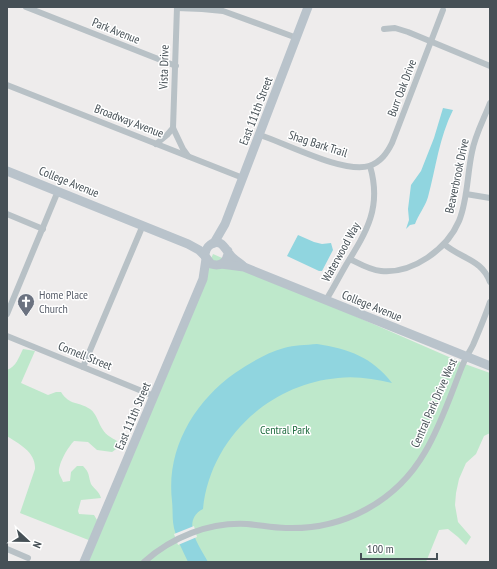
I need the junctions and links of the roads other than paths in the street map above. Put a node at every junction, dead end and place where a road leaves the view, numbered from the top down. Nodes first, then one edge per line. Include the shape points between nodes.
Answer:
1 (26, 7) edge
2 (308, 7) edge
3 (177, 8) edge
4 (443, 10) dead end
5 (384, 29) dead end
6 (297, 38) junction
7 (431, 42) junction
8 (176, 66) junction
9 (490, 66) edge
10 (7, 86) edge
11 (490, 103) edge
12 (173, 128) junction
13 (260, 135) junction
14 (156, 144) junction
15 (188, 156) junction
16 (370, 166) junction
17 (7, 171) edge
18 (243, 178) junction
19 (58, 191) junction
20 (466, 194) junction
21 (490, 198) edge
22 (7, 214) edge
23 (225, 224) junction
24 (143, 225) junction
25 (42, 229) junction
26 (212, 243) junction
27 (188, 244) junction
28 (444, 244) junction
29 (227, 250) junction
30 (206, 257) junction
31 (350, 259) junction
32 (220, 265) junction
33 (244, 267) junction
34 (203, 279) junction
35 (490, 282) edge
36 (326, 300) junction
37 (490, 302) edge
38 (7, 314) edge
39 (7, 336) edge
40 (466, 357) junction
41 (490, 366) edge
42 (83, 367) junction
43 (154, 396) junction
44 (7, 549) edge
45 (28, 558) dead end
46 (84, 562) edge
47 (144, 562) edge

1 - 8 street, Park Avenue
2 - 6 main road, East 111th Street
3 - 6 street via 228,12
3 - 8 street, Vista Drive
4 - 7 street, Burr Oak Drive
5 - 7 street via 395,28
6 - 13 main road, East 111th Street
7 - 9 street
7 - 16 street, Burr Oak Drive via 389,149 380,160
8 - 12 street, Vista Drive
10 - 14 street, Broadway Avenue
11 - 20 street, Beaverbrook Drive via 472,151
12 - 14 street
12 - 15 street, Vista Drive
13 - 16 street, Shag Bark Trail via 294,150 347,166
13 - 18 main road, East 111th Street
14 - 15 street, Broadway Avenue
15 - 18 street, Broadway Avenue
16 - 31 street, Waterwood Way via 374,199 372,216 366,233
17 - 19 main road, College Avenue
18 - 23 main road, East 111th Street
19 - 24 main road, College Avenue
19 - 25 street
20 - 21 street
20 - 28 street, Beaverbrook Drive via 459,220
22 - 25 street
23 - 26 main road, East 111th Street
23 - 29 main road, East 111th Street
24 - 27 main road, College Avenue
24 - 42 street
25 - 38 street
26 - 27 main road, College Avenue
26 - 29 main road via 221,243
26 - 30 main road via 206,249
27 - 30 main road, College Avenue
28 - 31 street, Beaverbrook Drive via 415,264 396,271 376,270
28 - 35 street via 479,265
29 - 32 main road via 227,259
29 - 33 main road, College Avenue
30 - 32 main road via 211,264
30 - 34 main road, East 111th Street
31 - 36 street, Waterwood Way
32 - 33 main road, College Avenue
32 - 34 main road, East 111th Street via 209,271
33 - 36 main road, College Avenue
34 - 43 main road, East 111th Street
36 - 40 main road, College Avenue
37 - 40 street, Central Park Drive West
39 - 42 street, Cornell Street
40 - 41 main road, College Avenue
40 - 47 street, Central Park Drive West via 425,453 406,479 376,504 359,514 313,527 286,528 240,524 209,527 168,544
42 - 43 street, Cornell Street
43 - 46 main road, East 111th Street
44 - 45 street

